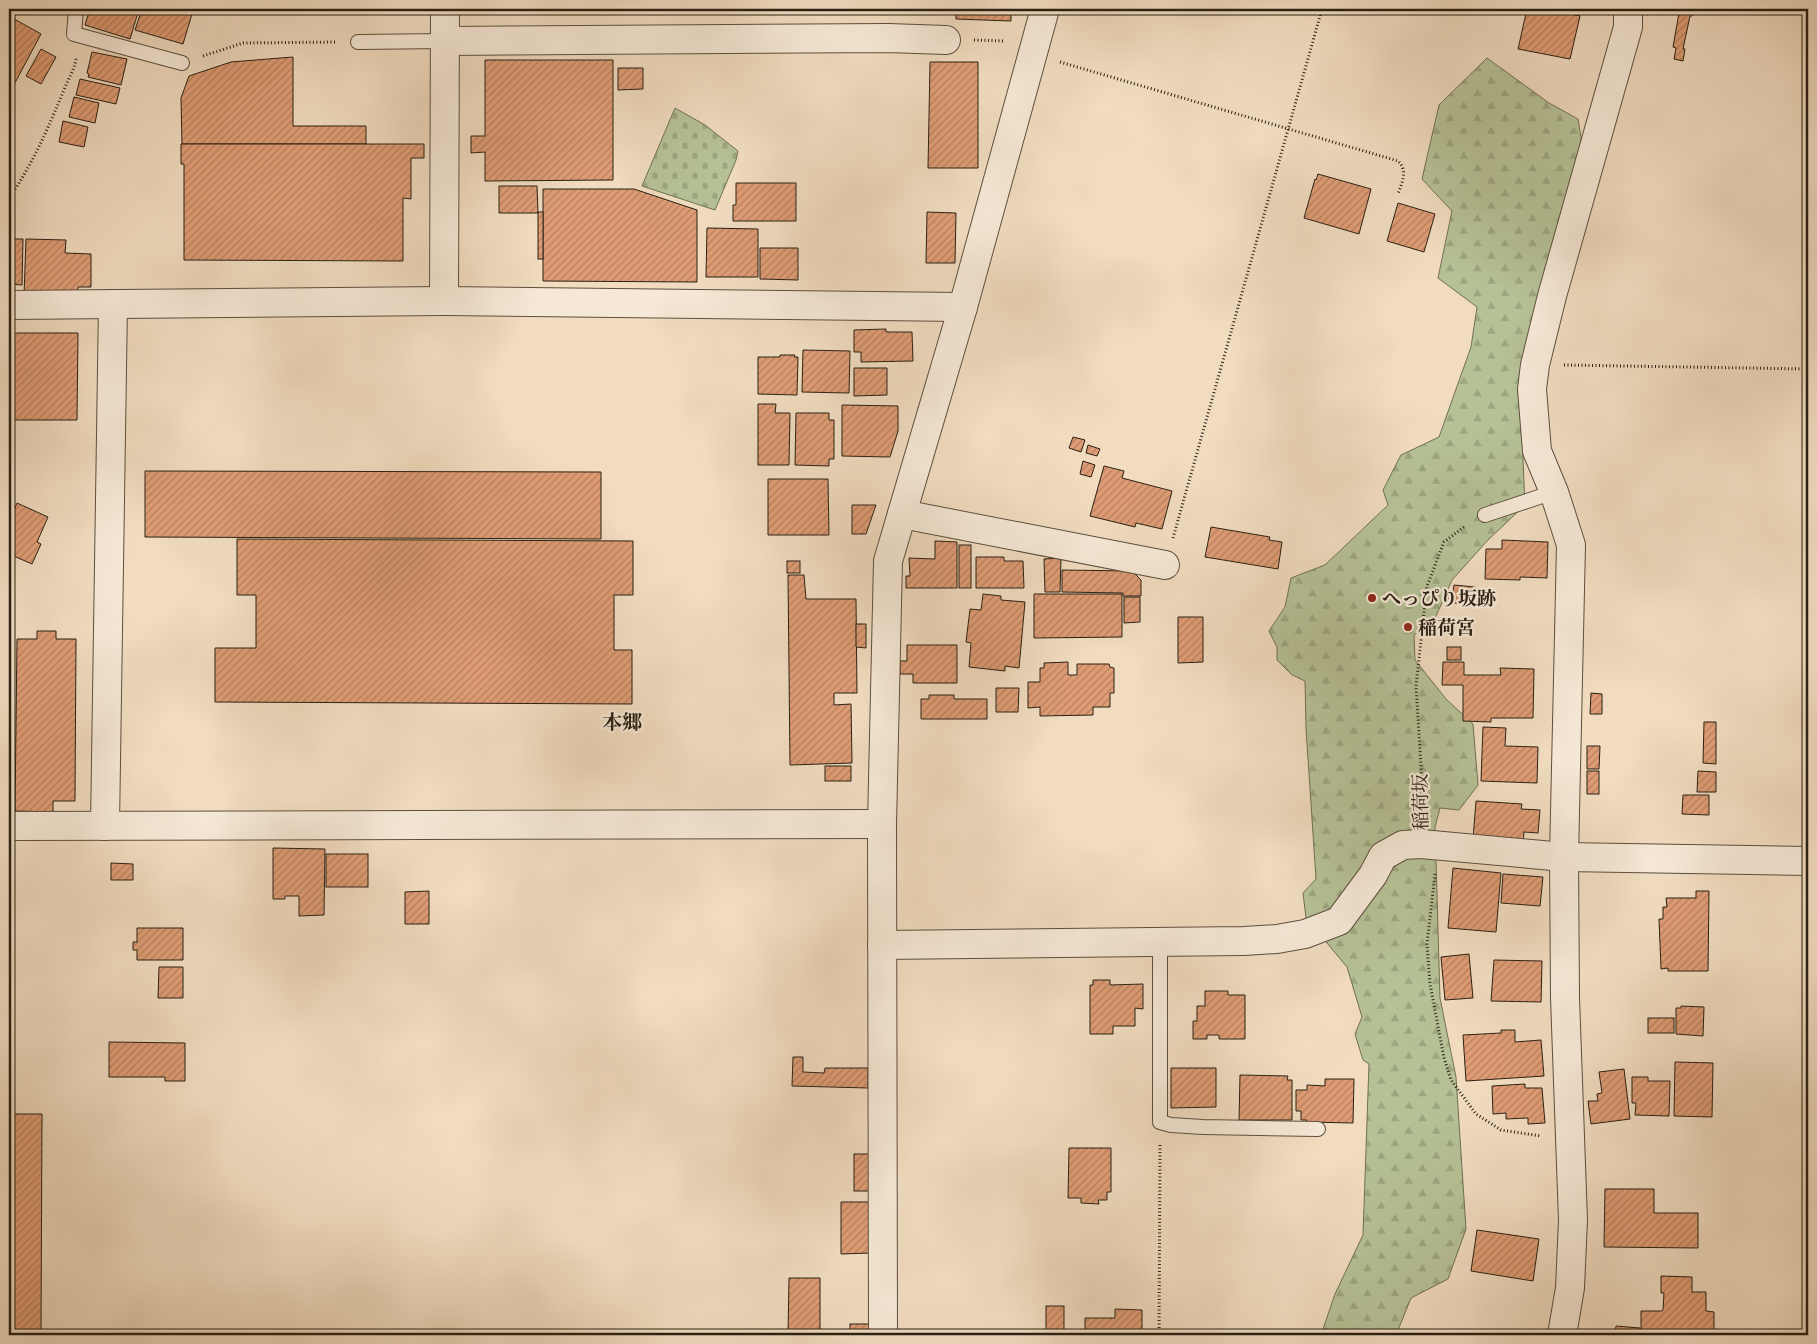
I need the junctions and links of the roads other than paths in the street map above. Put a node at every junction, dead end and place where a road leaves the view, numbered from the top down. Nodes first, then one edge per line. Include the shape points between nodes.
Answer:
1 (76, 9) edge
2 (445, 9) edge
3 (1045, 9) edge
4 (1628, 9) edge
5 (946, 40) road end
6 (358, 42) road end
7 (445, 42) junction
8 (182, 62) road end
9 (444, 301) junction
10 (114, 304) junction
11 (9, 305) edge
12 (963, 307) junction
13 (1554, 492) junction
14 (902, 514) junction
15 (1485, 515) road end
16 (1165, 565) road end
17 (882, 824) junction
18 (9, 826) edge
19 (105, 826) junction
20 (1564, 857) junction
21 (1808, 861) edge
22 (1160, 942) junction
23 (882, 945) junction
24 (1318, 1129) dead end
25 (883, 1335) edge
26 (1562, 1335) edge

1 - 8 lane via 74,34
2 - 7 street
3 - 12 street
4 - 13 street via 1628,27 1534,365 1532,389 1537,451
5 - 7 street
6 - 7 lane
7 - 9 street
9 - 10 street
9 - 12 street
10 - 11 street
10 - 19 street
12 - 14 street
13 - 15 lane
13 - 20 street via 1571,545
14 - 16 street
14 - 17 street via 888,561
17 - 19 street
17 - 23 street
18 - 19 street
20 - 21 street
20 - 22 street, 稲荷坂 via 1403,845 1383,856 1339,921 1306,934 1277,940
20 - 26 street via 1573,1220 1570,1288
22 - 23 street, 稲荷坂
22 - 24 lane via 1160,1122 1203,1127
23 - 25 street

